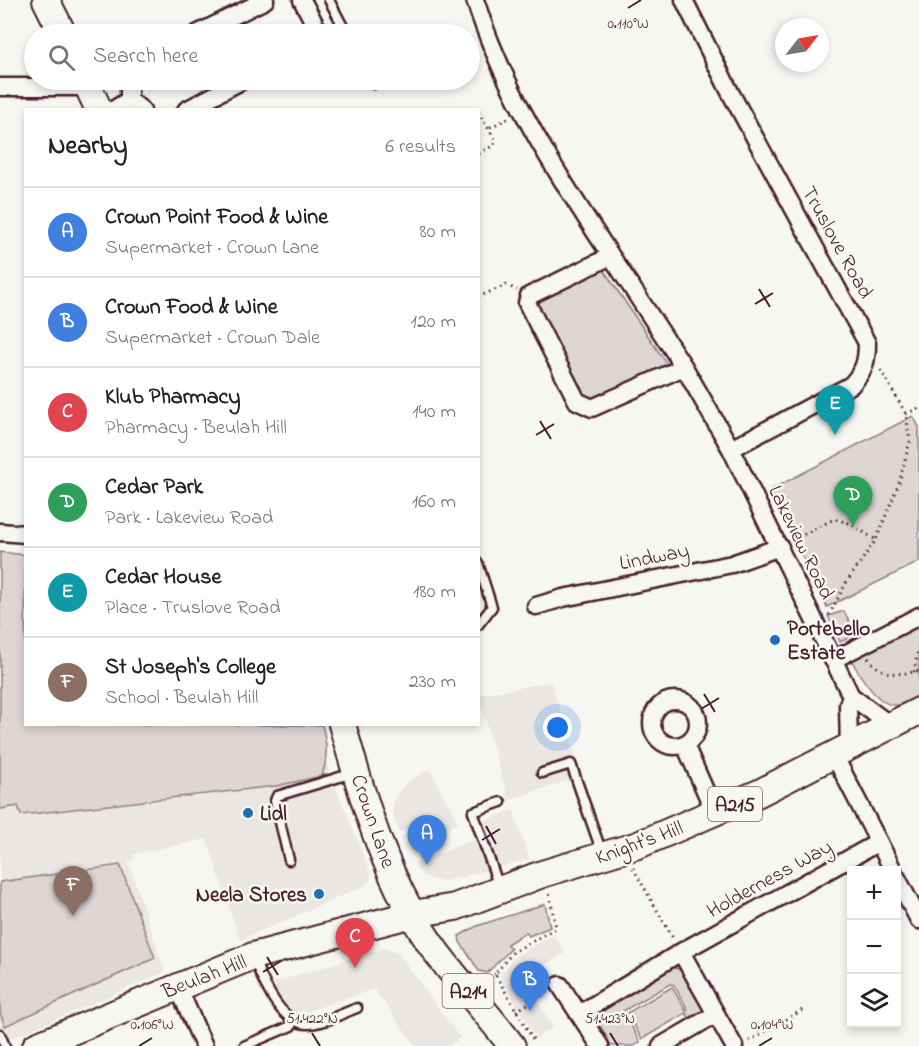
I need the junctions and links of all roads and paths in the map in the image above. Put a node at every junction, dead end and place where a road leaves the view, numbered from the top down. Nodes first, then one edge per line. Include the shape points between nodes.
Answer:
1 (46, 0) edge
2 (265, 0) edge
3 (302, 0) edge
4 (329, 0) edge
5 (475, 0) edge
6 (684, 0) edge
7 (58, 24) edge
8 (217, 24) edge
9 (315, 24) edge
10 (342, 24) edge
11 (0, 87) edge
12 (24, 88) edge
13 (55, 90) edge
14 (132, 90) edge
15 (224, 90) edge
16 (91, 92) edge
17 (136, 105) edge
18 (190, 108) edge
19 (521, 111) junction
20 (480, 115) edge
21 (490, 128) junction
22 (480, 153) edge
23 (611, 256) junction
24 (480, 296) edge
25 (529, 296) junction
26 (867, 360) junction
27 (684, 367) junction
28 (919, 408) edge
29 (906, 414) junction
30 (731, 450) junction
31 (0, 532) edge
32 (24, 534) edge
33 (876, 540) junction
34 (784, 544) junction
35 (480, 569) edge
36 (536, 606) dead end
37 (919, 616) edge
38 (826, 621) dead end
39 (480, 622) edge
40 (919, 644) edge
41 (860, 647) junction
42 (833, 660) junction
43 (919, 670) edge
44 (914, 672) junction
45 (851, 696) junction
46 (919, 711) edge
47 (890, 725) junction
48 (343, 726) edge
49 (685, 745) dead end
50 (842, 751) junction
51 (356, 772) junction
52 (542, 773) dead end
53 (501, 802) dead end
54 (715, 813) junction
55 (879, 843) junction
56 (613, 853) junction
57 (289, 860) dead end
58 (892, 866) edge
59 (542, 874) junction
60 (901, 884) edge
61 (490, 895) junction
62 (413, 914) junction
63 (919, 920) edge
64 (681, 952) junction
65 (253, 956) junction
66 (560, 985) joint
67 (178, 987) junction
68 (357, 1008) dead end
69 (804, 1009) dead end
70 (516, 1011) junction
71 (579, 1014) junction
72 (716, 1014) junction
73 (291, 1026) dead end
74 (0, 1034) edge
75 (523, 1042) edge
76 (739, 1045) edge
77 (5, 1046) edge
78 (36, 1046) edge
79 (204, 1046) edge
80 (244, 1046) edge
81 (600, 1046) edge
82 (661, 1046) edge

1 - 7 main road
2 - 8 street
3 - 9 street
4 - 10 lane
5 - 19 street, Lakeview Road via 489,44
6 - 26 street, Truslove Road via 867,343
11 - 12 street
13 - 16 street
14 - 17 street
15 - 18 street
19 - 21 path
19 - 23 street, Lakeview Road
20 - 21 path
21 - 22 path via 494,145
23 - 25 street
23 - 27 street, Lakeview Road
24 - 25 path via 506,285
25 - 27 street via 527,303 577,401 592,408
26 - 29 path via 882,369
26 - 30 street via 851,385
27 - 30 street, Lakeview Road
28 - 29 path
29 - 33 path via 910,441 899,483
30 - 34 street, Lakeview Road
31 - 32 street
33 - 34 path via 834,519
33 - 38 path
34 - 36 street, Lindway via 732,564
34 - 42 street, Lakeview Road
35 - 39 lane via 492,607
37 - 41 street
40 - 44 path
41 - 42 street
41 - 44 path via 873,664 893,675
42 - 45 street, Lakeview Road
43 - 44 path
45 - 47 street, Lakeview Road
45 - 50 street
46 - 47 main road, Knight's Hill / A215
47 - 50 main road, Knight's Hill / A215
48 - 51 main road, Crown Lane / A214
49 - 54 street
50 - 54 main road, Knight's Hill / A215
50 - 55 street
51 - 57 lane via 277,796
51 - 62 main road, Crown Lane / A214 via 386,862
52 - 56 lane via 571,764
53 - 61 lane via 473,812 496,878
54 - 56 main road, Knight's Hill / A215
55 - 58 street
55 - 64 street, Holderness Way
56 - 59 main road, Knight's Hill / A215
56 - 64 path
59 - 61 main road, Knight's Hill / A215
59 - 70 path via 556,928 513,952 495,974
60 - 63 street
61 - 62 main road, Knight's Hill / A215 via 455,907
62 - 65 main road, Beulah Hill / A215
62 - 75 main road, A214 via 436,952
64 - 71 street, Holderness Way
64 - 72 street
65 - 67 main road, Beulah Hill / A215
65 - 68 lane via 270,997 298,1022 310,1024
66 - 70 path
66 - 71 street
67 - 78 main road, Beulah Hill / A215
67 - 79 street
69 - 76 path
70 - 75 path
71 - 81 street
72 - 76 street
72 - 82 street
73 - 80 lane
74 - 77 lane

